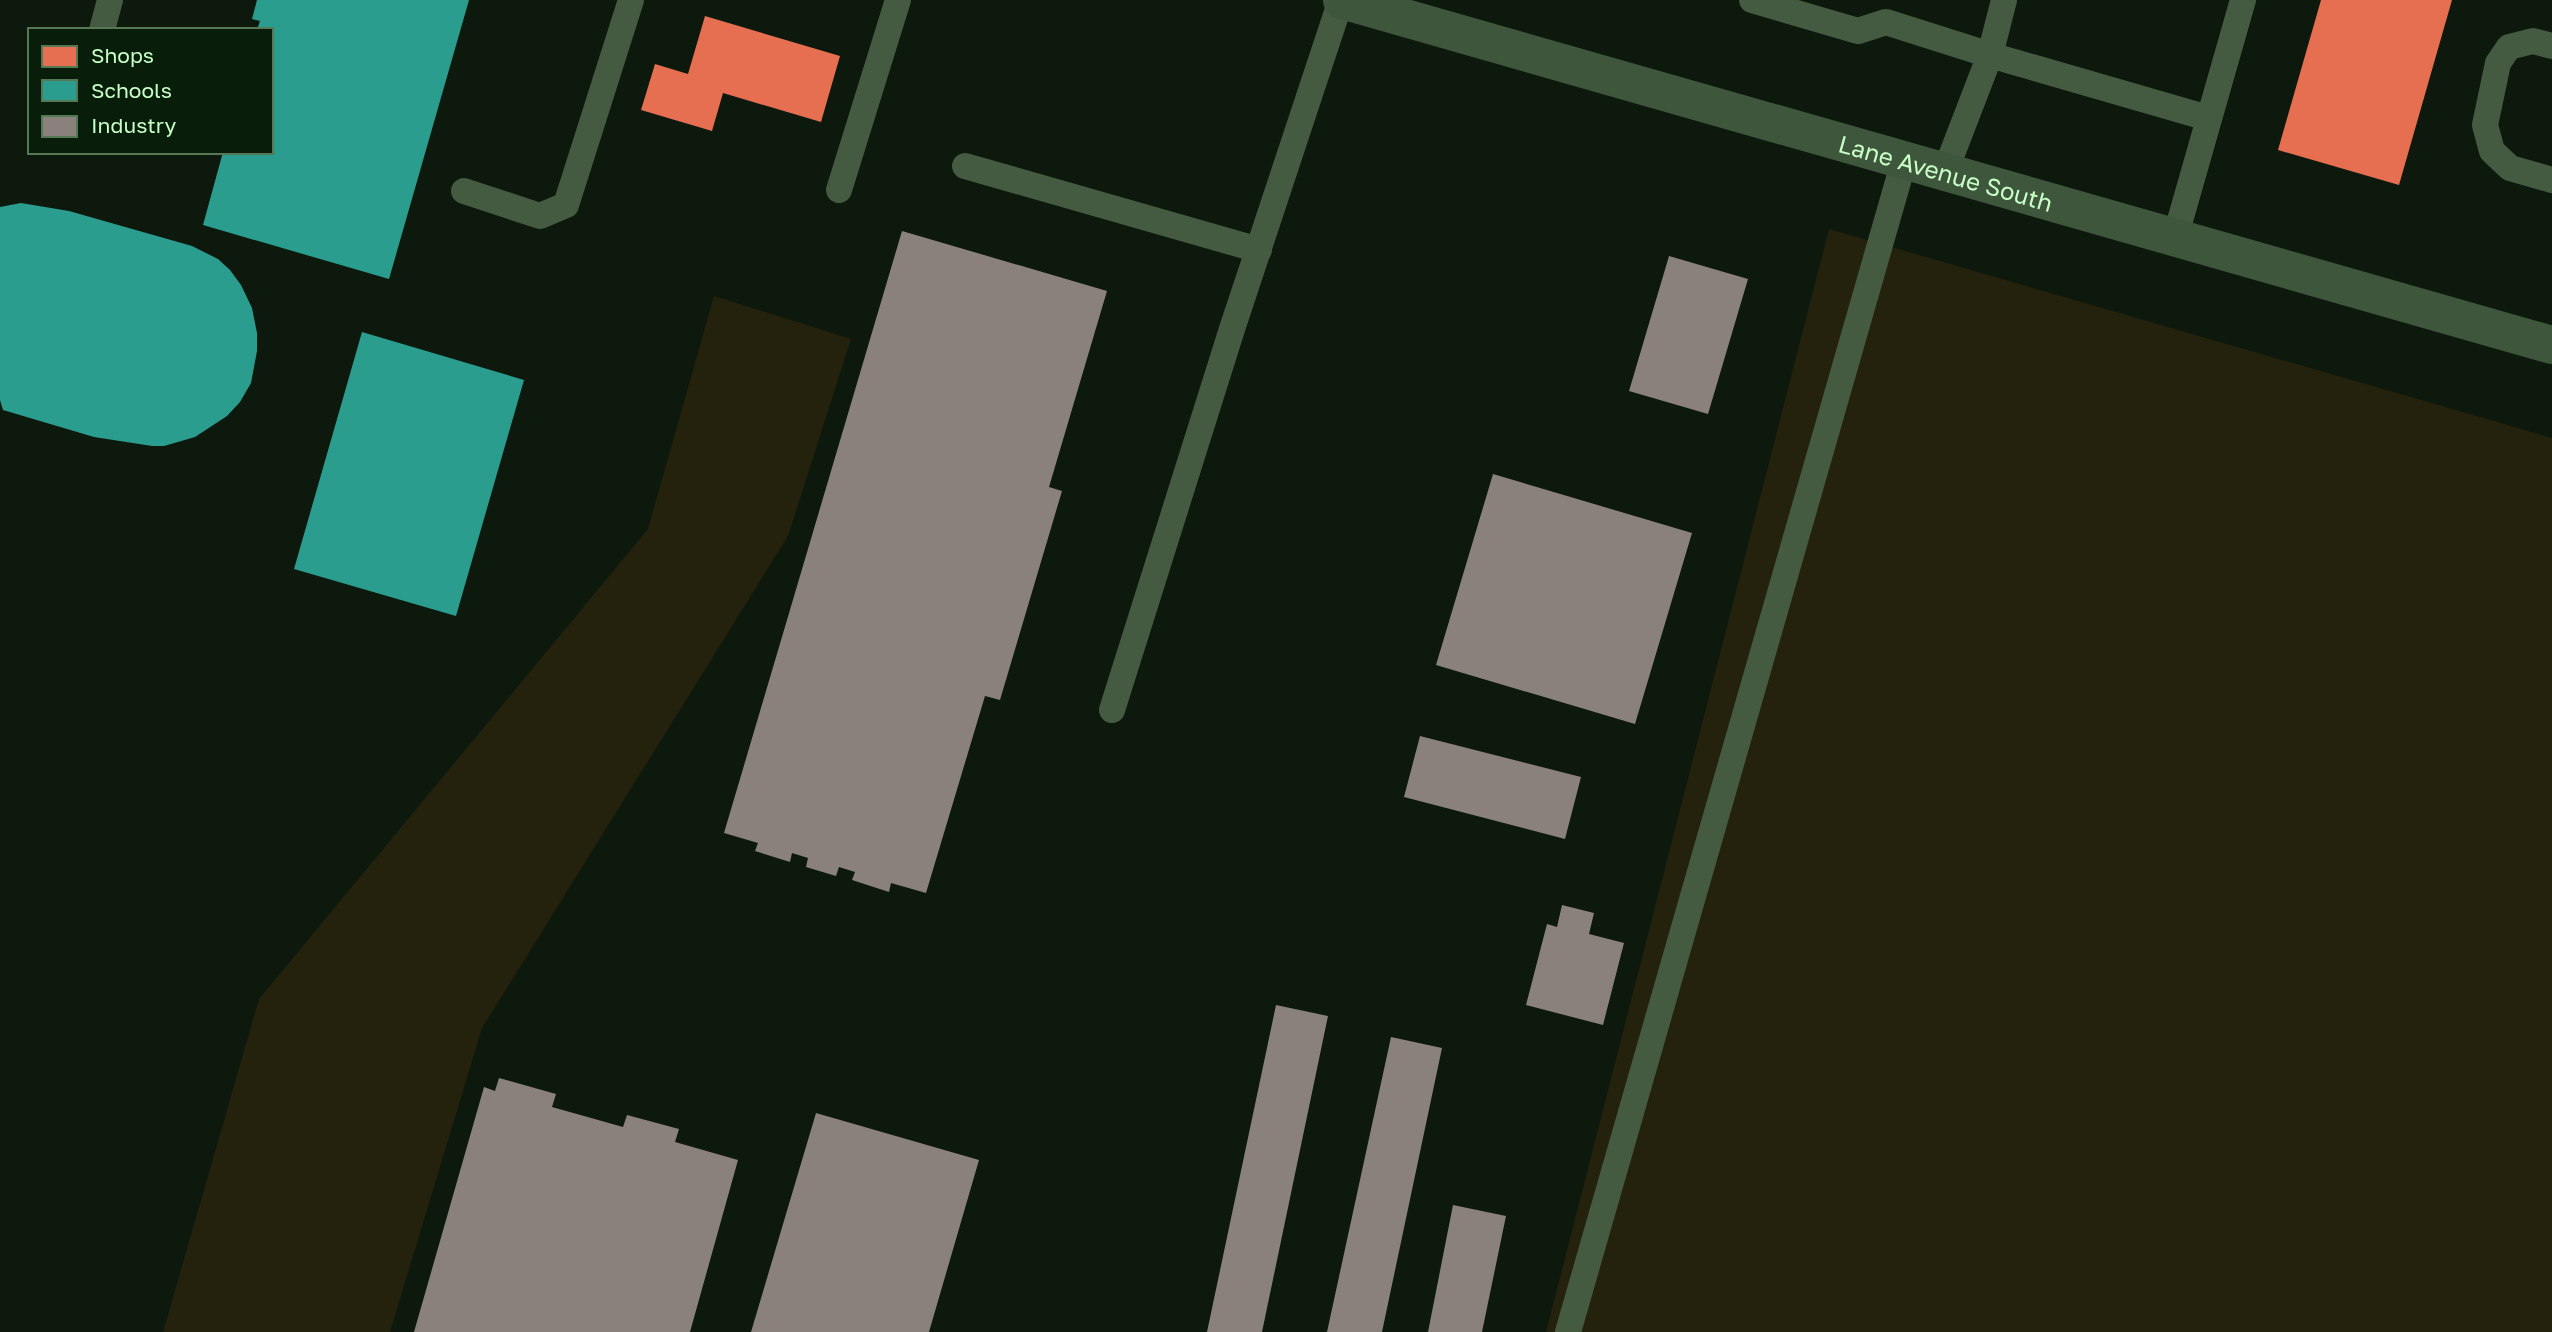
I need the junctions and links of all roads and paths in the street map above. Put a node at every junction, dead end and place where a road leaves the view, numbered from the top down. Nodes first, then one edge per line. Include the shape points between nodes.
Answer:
1 (110, 0) edge
2 (631, 0) edge
3 (898, 0) edge
4 (1341, 0) edge
5 (1752, 0) edge
6 (2004, 0) edge
7 (2243, 0) edge
8 (1414, 10) edge
9 (1889, 11) edge
10 (103, 28) edge
11 (2552, 46) edge
12 (1990, 55) junction
13 (2208, 118) junction
14 (1904, 161) junction
15 (965, 166) dead end
16 (1945, 172) junction
17 (2552, 180) edge
18 (839, 190) dead end
19 (464, 191) dead end
20 (2175, 237) junction
21 (1259, 250) junction
22 (2552, 345) edge
23 (1112, 710) dead end
24 (1568, 1332) edge

1 - 10 lane
2 - 19 lane via 566,205 540,216
3 - 18 lane
4 - 8 main road, Lane Avenue South
4 - 21 lane
5 - 9 lane via 1858,31
6 - 12 lane
7 - 13 lane
8 - 14 main road, Lane Avenue South
9 - 12 lane
11 - 17 lane via 2532,41 2509,47 2498,63 2484,125 2492,151 2510,168
12 - 13 lane
12 - 16 lane
13 - 20 lane
14 - 16 main road, Lane Avenue South
14 - 24 lane
15 - 21 lane
16 - 20 main road, Lane Avenue South
20 - 22 main road, Lane Avenue South
21 - 23 lane

